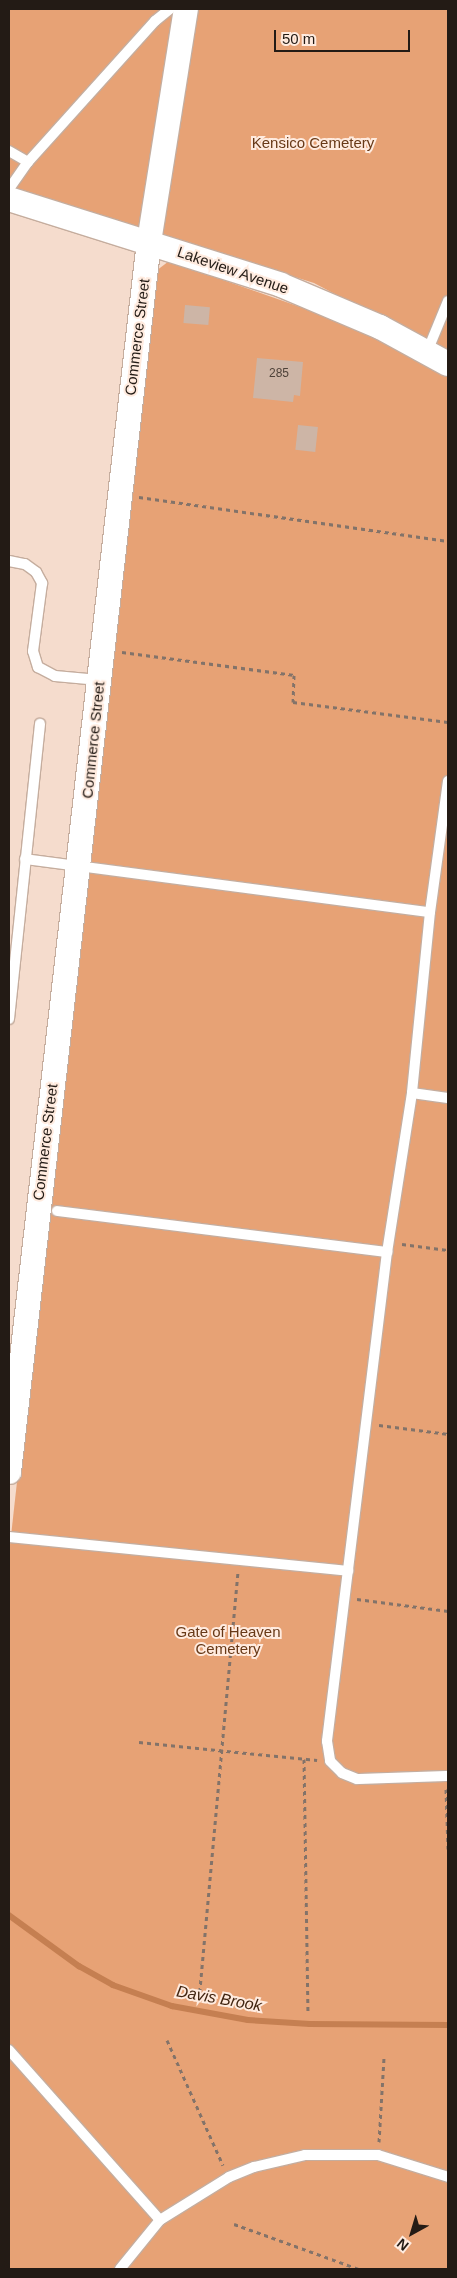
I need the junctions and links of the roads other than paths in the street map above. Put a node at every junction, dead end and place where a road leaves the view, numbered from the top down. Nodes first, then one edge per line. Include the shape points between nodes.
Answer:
1 (170, 9) edge
2 (186, 9) edge
3 (9, 151) edge
4 (28, 162) junction
5 (9, 189) edge
6 (9, 199) edge
7 (148, 242) junction
8 (448, 301) edge
9 (427, 352) junction
10 (448, 364) edge
11 (9, 560) edge
12 (99, 680) junction
13 (40, 724) dead end
14 (448, 781) edge
15 (25, 859) junction
16 (77, 866) junction
17 (430, 912) junction
18 (9, 1019) edge
19 (412, 1093) junction
20 (448, 1098) edge
21 (57, 1211) dead end
22 (388, 1248) junction
23 (9, 1472) edge
24 (9, 1537) edge
25 (348, 1570) junction
26 (447, 1776) edge
27 (9, 2050) edge
28 (448, 2177) edge
29 (160, 2220) junction
30 (120, 2269) edge

1 - 4 lane
2 - 7 street, Commerce Street
3 - 4 lane
4 - 5 lane
6 - 7 street, Lakeview Avenue
7 - 9 street, Lakeview Avenue via 340,308
7 - 12 street, Commerce Street
8 - 9 lane
9 - 10 street, Lakeview Avenue
11 - 12 lane via 25,564 36,572 42,583 33,651 38,667 55,676
12 - 16 street, Commerce Street
13 - 15 lane
14 - 17 lane
15 - 16 lane
15 - 18 lane
16 - 17 lane
16 - 23 street, Commerce Street
17 - 19 lane
19 - 20 lane
19 - 22 lane
21 - 22 lane
22 - 25 lane
24 - 25 lane
25 - 26 lane via 327,1741 330,1761 342,1774 357,1779
27 - 29 lane
28 - 29 lane via 378,2155 305,2155 254,2167 229,2177
29 - 30 lane

